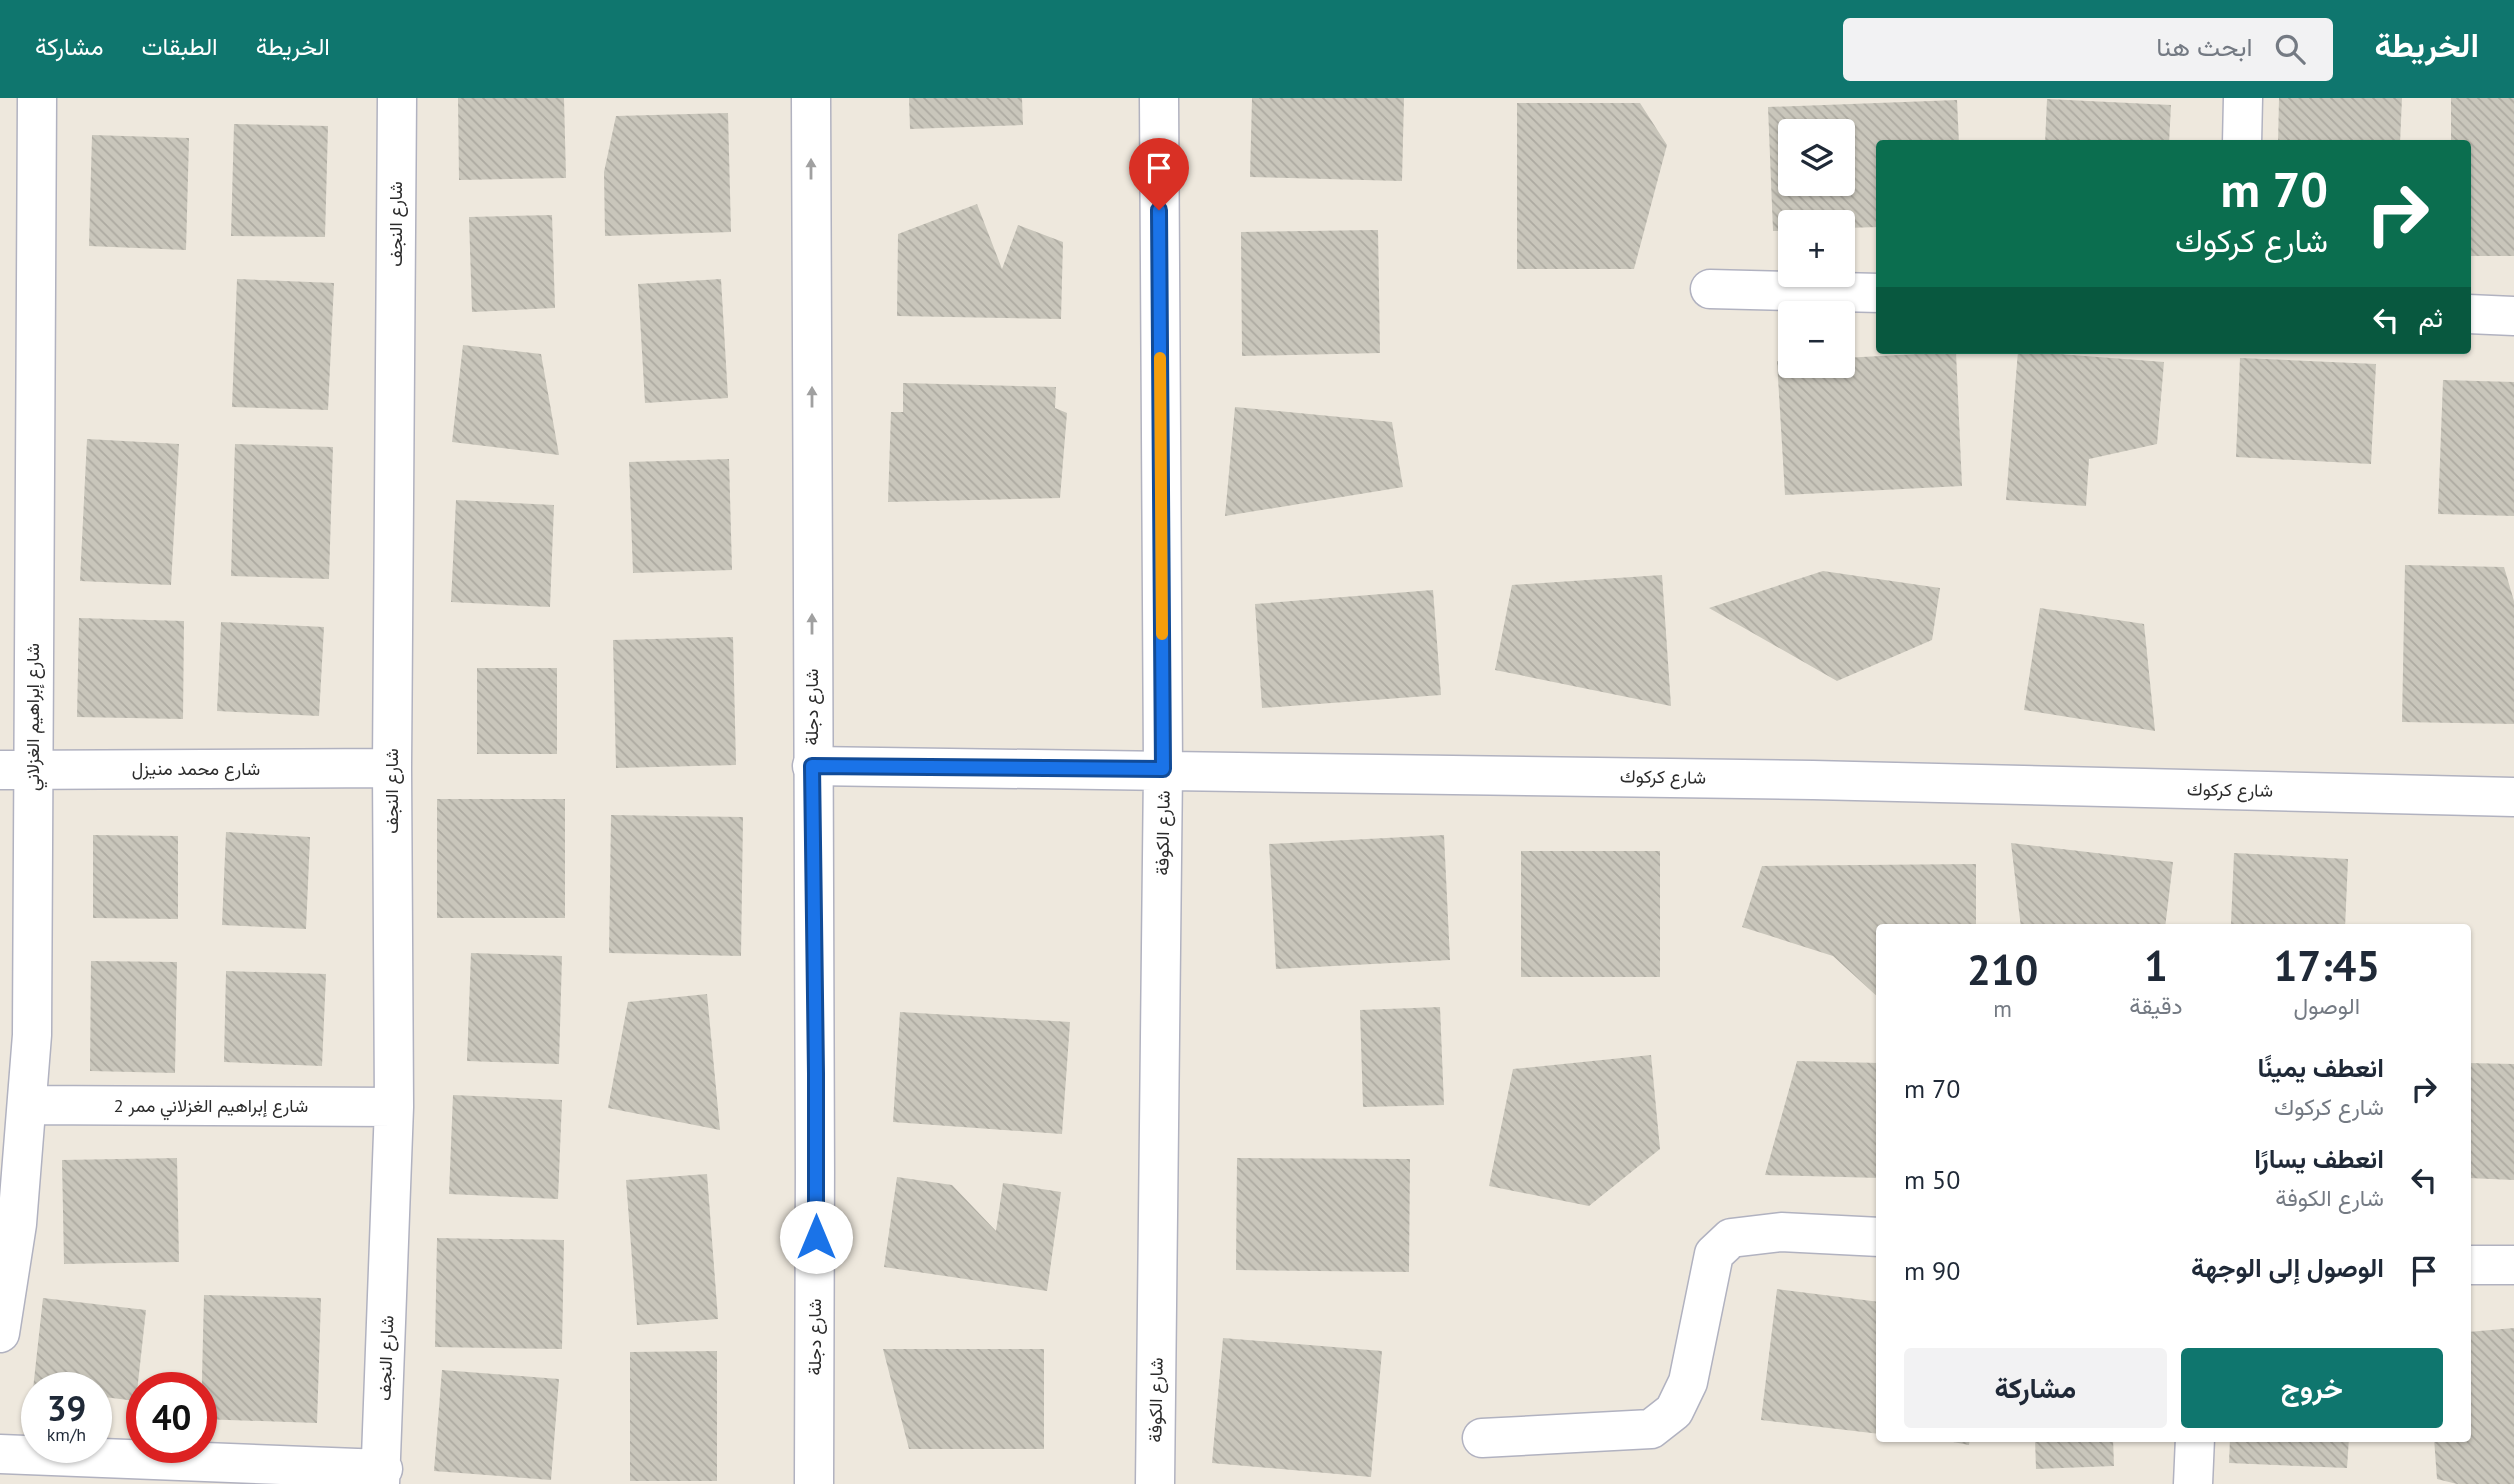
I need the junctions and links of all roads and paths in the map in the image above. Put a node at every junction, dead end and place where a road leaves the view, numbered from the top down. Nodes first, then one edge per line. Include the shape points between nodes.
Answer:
1 (37, 98) edge
2 (397, 98) edge
3 (811, 98) edge
4 (1158, 98) edge
5 (2243, 98) edge
6 (2242, 140) edge
7 (1710, 289) dead end
8 (1876, 293) edge
9 (2471, 314) edge
10 (2514, 316) edge
11 (812, 766) junction
12 (392, 768) junction
13 (1163, 769) junction
14 (16, 770) edge
15 (2514, 797) edge
16 (28, 1105) junction
17 (394, 1107) junction
18 (1876, 1237) edge
19 (2471, 1265) edge
20 (2514, 1265) edge
21 (0, 1333) edge
22 (1482, 1438) dead end
23 (2194, 1442) edge
24 (0, 1454) edge
25 (382, 1477) edge
26 (814, 1484) edge
27 (1155, 1484) edge
28 (2193, 1484) edge

1 - 14 street, شارع إبراهيم الغزلاني
2 - 12 street, شارع النجف
11 -> 3 street, شارع دجلة
4 - 13 street, شارع الكوفة
5 - 6 street
7 - 8 street
9 - 10 street
11 - 13 street, شارع كركوك
11 - 26 street, شارع دجلة
12 - 14 street, شارع محمد منيزل
12 - 17 street, شارع النجف
13 - 15 street, شارع كركوك
13 - 27 street, شارع الكوفة
14 - 16 street, شارع إبراهيم الغزلاني via 32,1035
16 - 17 street, شارع إبراهيم الغزلاني ممر 2
16 - 21 street, شارع إبراهيم الغزلاني via 17,1224
17 - 25 street, شارع النجف
18 - 22 street via 1781,1233 1731,1238 1714,1254 1688,1382 1674,1411 1651,1429
19 - 20 street
23 - 28 street
24 - 25 street

